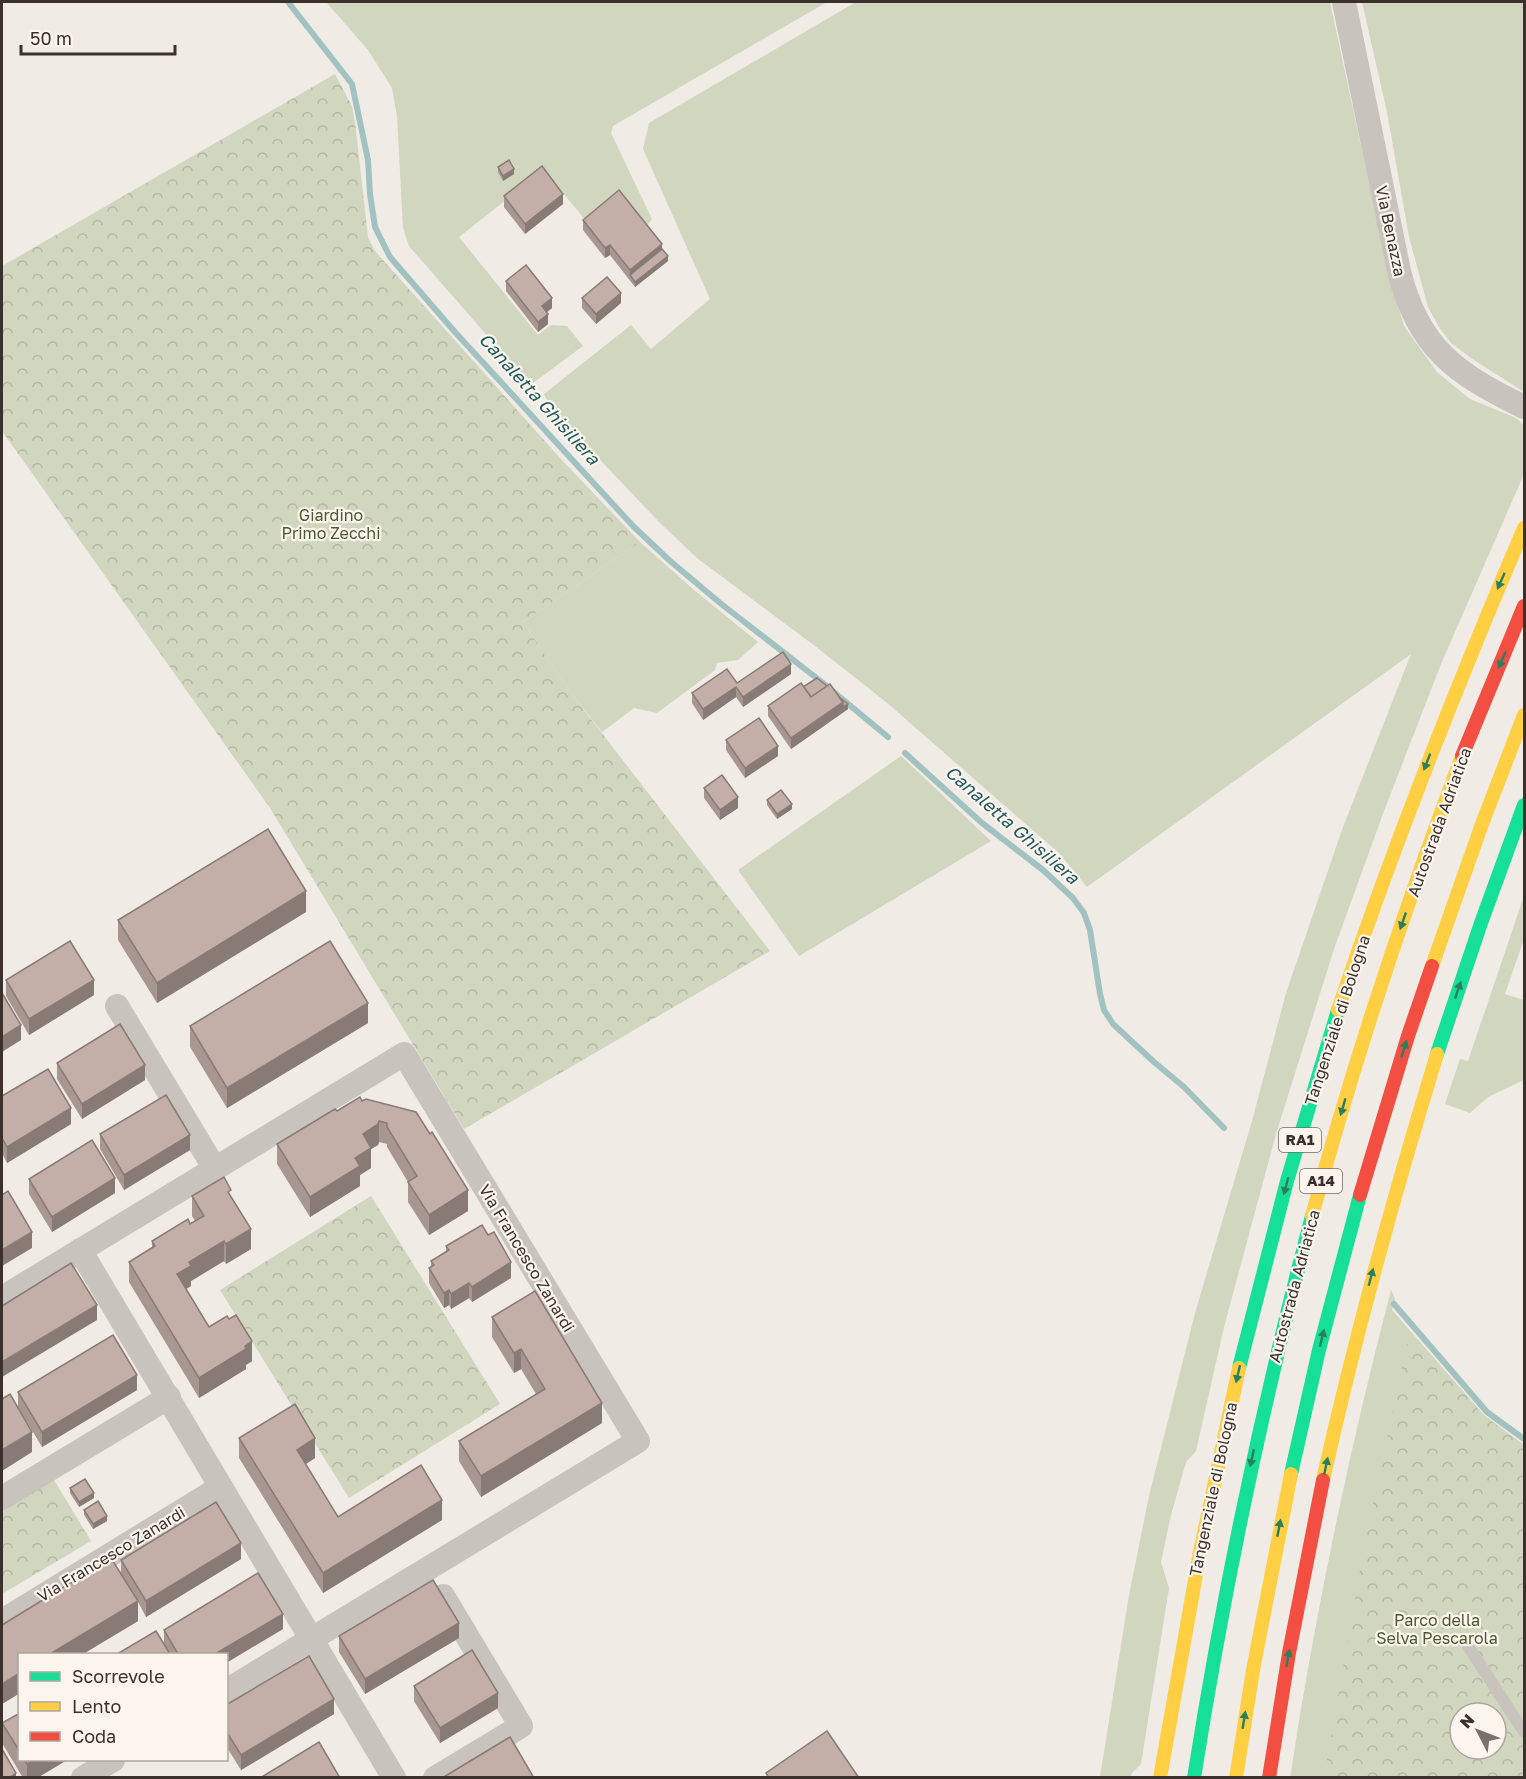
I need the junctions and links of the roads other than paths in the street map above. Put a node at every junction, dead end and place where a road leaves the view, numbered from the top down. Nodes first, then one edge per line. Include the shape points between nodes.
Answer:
1 (1344, 2) edge
2 (1524, 407) edge
3 (1524, 528) edge
4 (1524, 606) edge
5 (1524, 715) edge
6 (1524, 804) edge
7 (117, 1006) dead end
8 (215, 1169) junction
9 (80, 1250) junction
10 (2, 1298) edge
11 (169, 1397) junction
12 (221, 1487) junction
13 (2, 1498) edge
14 (426, 1569) junction
15 (2, 1621) edge
16 (311, 1640) junction
17 (1464, 1640) dead end
18 (228, 1690) edge
19 (1524, 1732) edge
20 (111, 1761) edge
21 (83, 1778) edge
22 (394, 1778) edge
23 (435, 1778) edge
24 (1160, 1778) edge
25 (1194, 1778) edge
26 (1236, 1778) edge
27 (1269, 1778) edge

1 - 2 street, Via Benazza via 1399,271 1412,313 1424,334 1451,363 1484,387
3 -> 24 highway, Tangenziale di Bologna / RA1 via 1448,706 1401,832 1355,961 1288,1178 1215,1476
4 -> 25 highway, Autostrada Adriatica / A14 via 1437,822 1366,1031 1321,1184 1248,1476 1216,1633
26 -> 5 highway, A14 via 1293,1459 1356,1210 1430,970
27 -> 6 highway via 1308,1548 1369,1285 1445,1026
7 - 8 street
8 - 9 street, Via Francesco Zanardi
8 - 14 street, Via Francesco Zanardi via 404,1054 638,1441
9 - 10 street, Via Francesco Zanardi
9 - 11 street
11 - 12 street
11 - 13 street
12 - 15 street, Via Francesco Zanardi
12 - 16 street
14 - 16 street, Via Francesco Zanardi
14 - 23 street via 521,1726
16 - 18 street, Via Francesco Zanardi
16 - 22 street
17 - 19 lane
20 - 21 street

